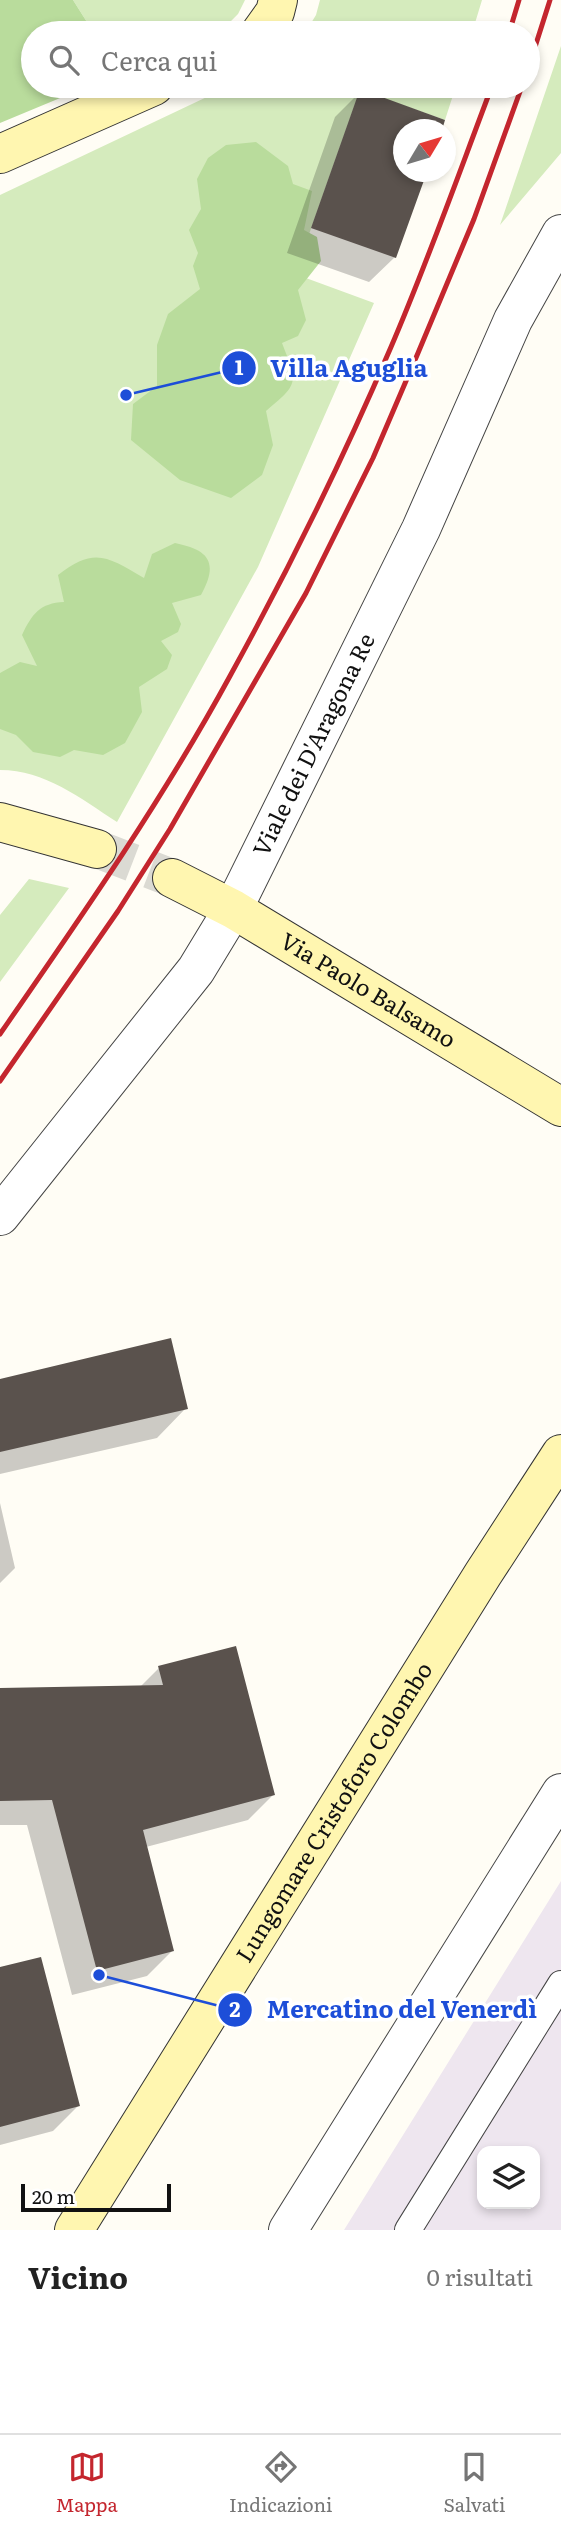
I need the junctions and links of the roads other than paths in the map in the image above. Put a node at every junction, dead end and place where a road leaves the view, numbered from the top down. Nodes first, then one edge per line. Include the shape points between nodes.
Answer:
1 (278, 0) edge
2 (269, 21) edge
3 (127, 98) edge
4 (0, 154) edge
5 (561, 234) edge
6 (2, 829) edge
7 (97, 849) tunnel mouth
8 (172, 878) tunnel mouth
9 (233, 909) junction
10 (561, 1107) edge
11 (0, 1216) edge
12 (561, 1454) edge
13 (561, 1793) edge
14 (561, 1983) edge
15 (74, 2230) edge
16 (288, 2230) edge
17 (408, 2230) edge

1 - 2 street
3 - 4 street
5 - 9 street, Viale dei D'Aragona Re via 513,320 421,529
6 - 7 street
8 - 9 street, Via Paolo Balsamo
9 - 10 street, Via Paolo Balsamo
9 - 11 street, Viale dei D'Aragona Re via 196,970
12 - 15 street, Lungomare Cristoforo Colombo
13 - 16 street
14 - 17 lane

